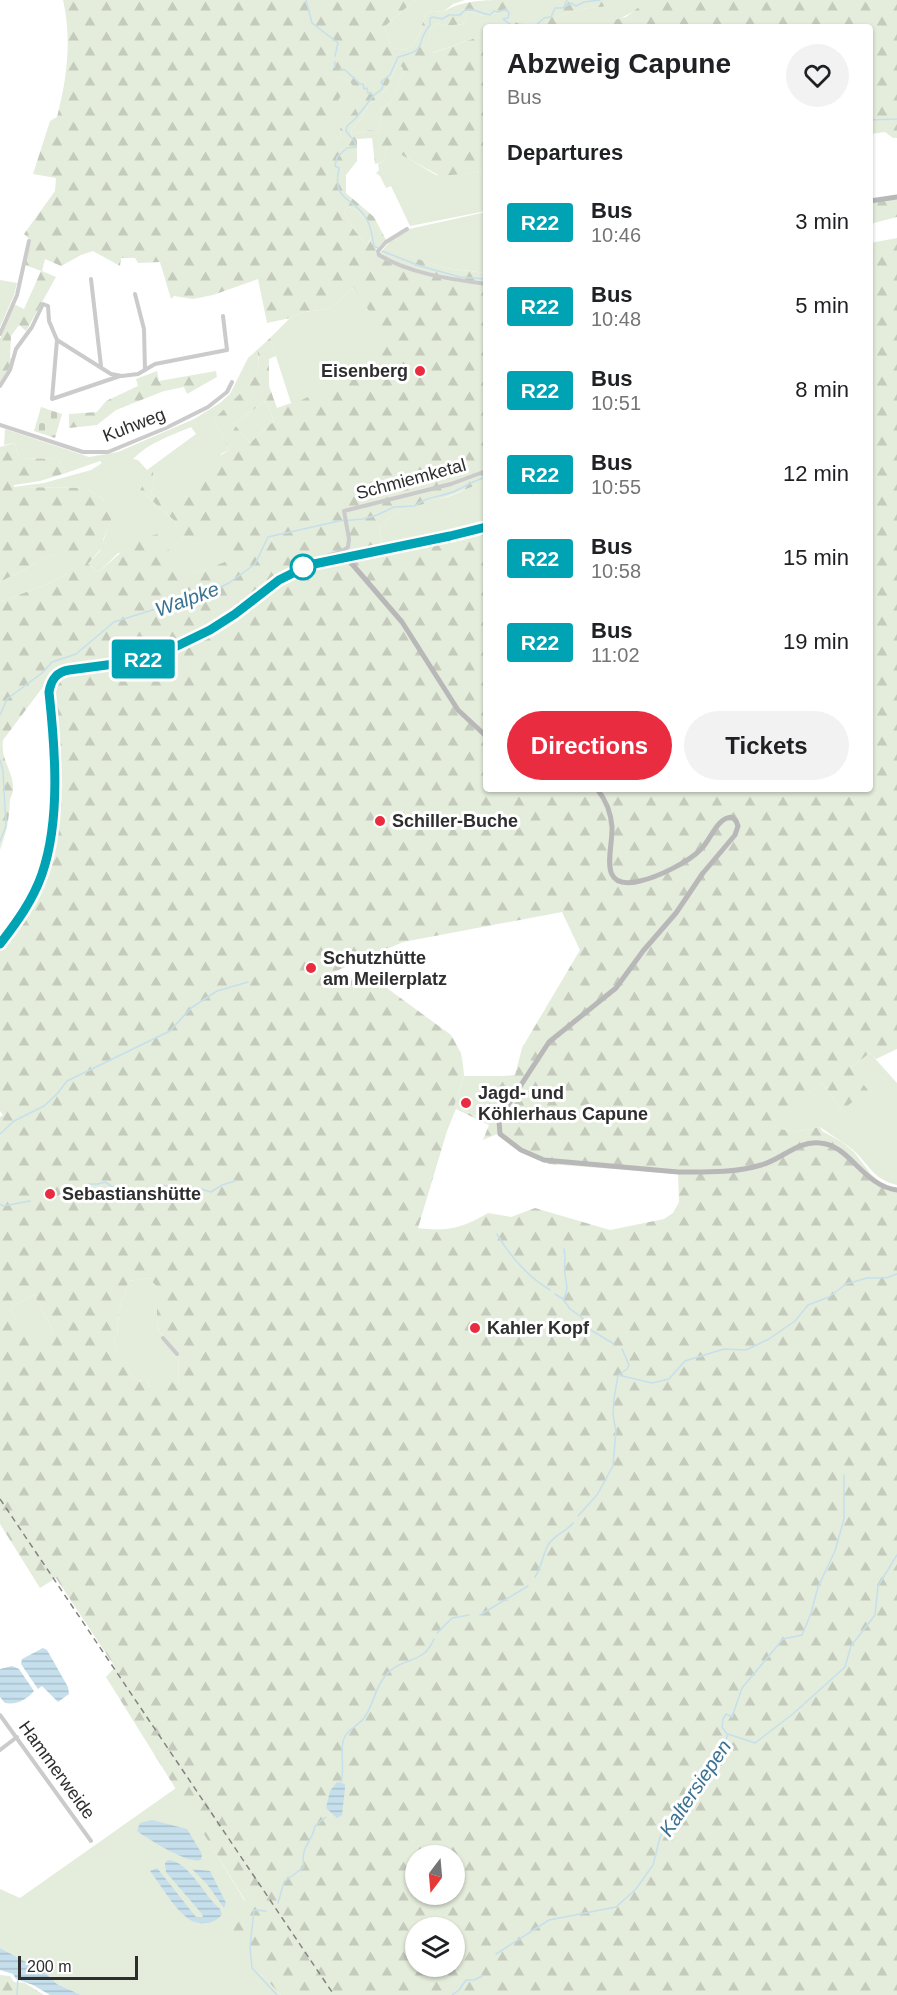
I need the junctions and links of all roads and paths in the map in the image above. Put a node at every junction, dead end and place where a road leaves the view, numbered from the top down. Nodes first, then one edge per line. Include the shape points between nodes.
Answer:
1 (897, 197) edge
2 (873, 201) edge
3 (407, 229) dead end
4 (29, 241) dead end
5 (91, 279) dead end
6 (483, 284) edge
7 (135, 294) dead end
8 (223, 316) dead end
9 (0, 334) edge
10 (57, 340) junction
11 (101, 366) junction
12 (145, 370) junction
13 (122, 376) junction
14 (232, 382) dead end
15 (0, 386) edge
16 (0, 425) edge
17 (483, 472) edge
18 (483, 527) edge
19 (346, 557) junction
20 (315, 563) junction
21 (483, 733) edge
22 (599, 792) edge
23 (0, 944) edge
24 (897, 1190) edge
25 (163, 1338) dead end
26 (177, 1354) dead end
27 (0, 1715) edge
28 (17, 1737) junction
29 (0, 1750) edge
30 (91, 1841) dead end

1 - 2 street
3 - 6 street via 380,248 379,255 443,278
4 - 9 street via 17,295
5 - 11 street
7 - 12 street via 144,328
8 - 12 street via 226,350 155,364
10 - 11 street
10 - 13 street via 52,399
10 - 15 street via 48,306 43,304 16,349
11 - 13 street
12 - 13 street
14 - 16 street, Kuhweg via 227,392 208,407 108,452 91,454
17 - 20 street, Schmiemketal via 344,511 348,547
18 - 19 street
19 - 20 street
19 - 21 street via 402,622 462,715
20 - 23 street via 291,573 210,630 158,655 62,671 54,677 49,692 55,771 46,858 26,908
22 - 24 street via 611,818 609,868 619,880 642,881 692,856 704,848 726,818 732,817 738,829 624,978 605,999 549,1042 502,1114 500,1134 526,1154 544,1161 678,1172 754,1167 806,1144 820,1143 841,1152 877,1184
25 - 26 street
27 - 28 street, Hammerweide
28 - 29 street
28 - 30 street, Hammerweide

